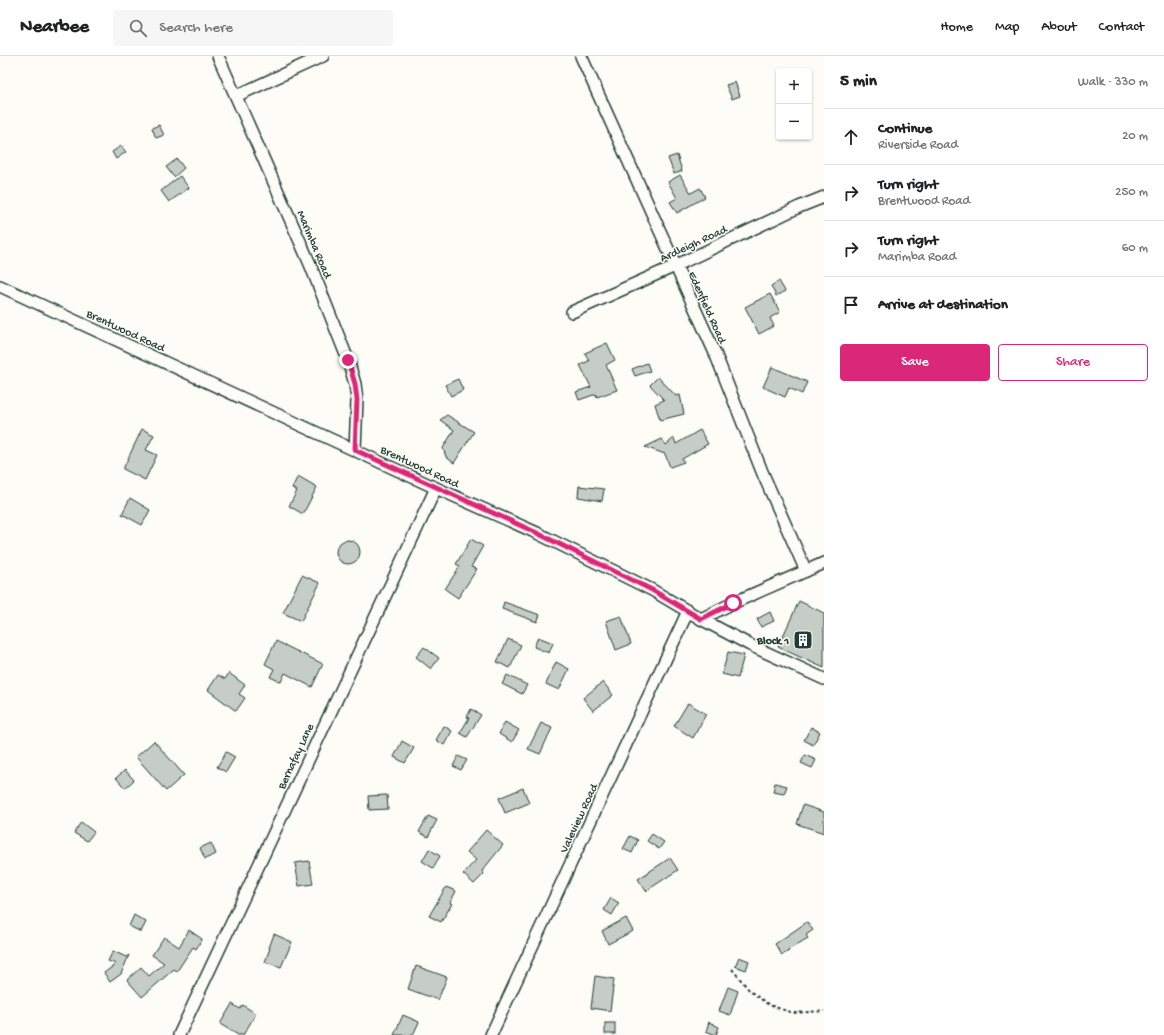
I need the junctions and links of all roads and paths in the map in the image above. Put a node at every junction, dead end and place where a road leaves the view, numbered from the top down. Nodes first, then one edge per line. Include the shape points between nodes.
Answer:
1 (218, 56) edge
2 (323, 56) edge
3 (581, 56) edge
4 (236, 96) junction
5 (824, 197) edge
6 (676, 266) junction
7 (0, 286) edge
8 (572, 312) dead end
9 (355, 450) junction
10 (436, 488) junction
11 (824, 563) edge
12 (806, 571) junction
13 (688, 611) junction
14 (701, 619) junction
15 (824, 680) edge
16 (732, 968) dead end
17 (824, 1011) edge
18 (179, 1035) edge
19 (491, 1035) edge

1 - 4 street, Marimba Road
2 - 4 street
3 - 6 street, Edenfield Road
4 - 9 street, Marimba Road via 310,264 348,360 357,400
5 - 6 street, Ardleigh Road
6 - 8 street, Ardleigh Road
6 - 12 street, Edenfield Road
7 - 9 street, Brentwood Road
9 - 10 street, Brentwood Road
10 - 13 street, Brentwood Road via 537,533 652,590
10 - 18 street, Bernafay Lane
11 - 12 street
12 - 14 street
13 - 14 street, Brentwood Road
13 - 19 street, Valeview Road
14 - 15 street, Brentwood Road
16 - 17 path via 750,991 769,1005 793,1013

